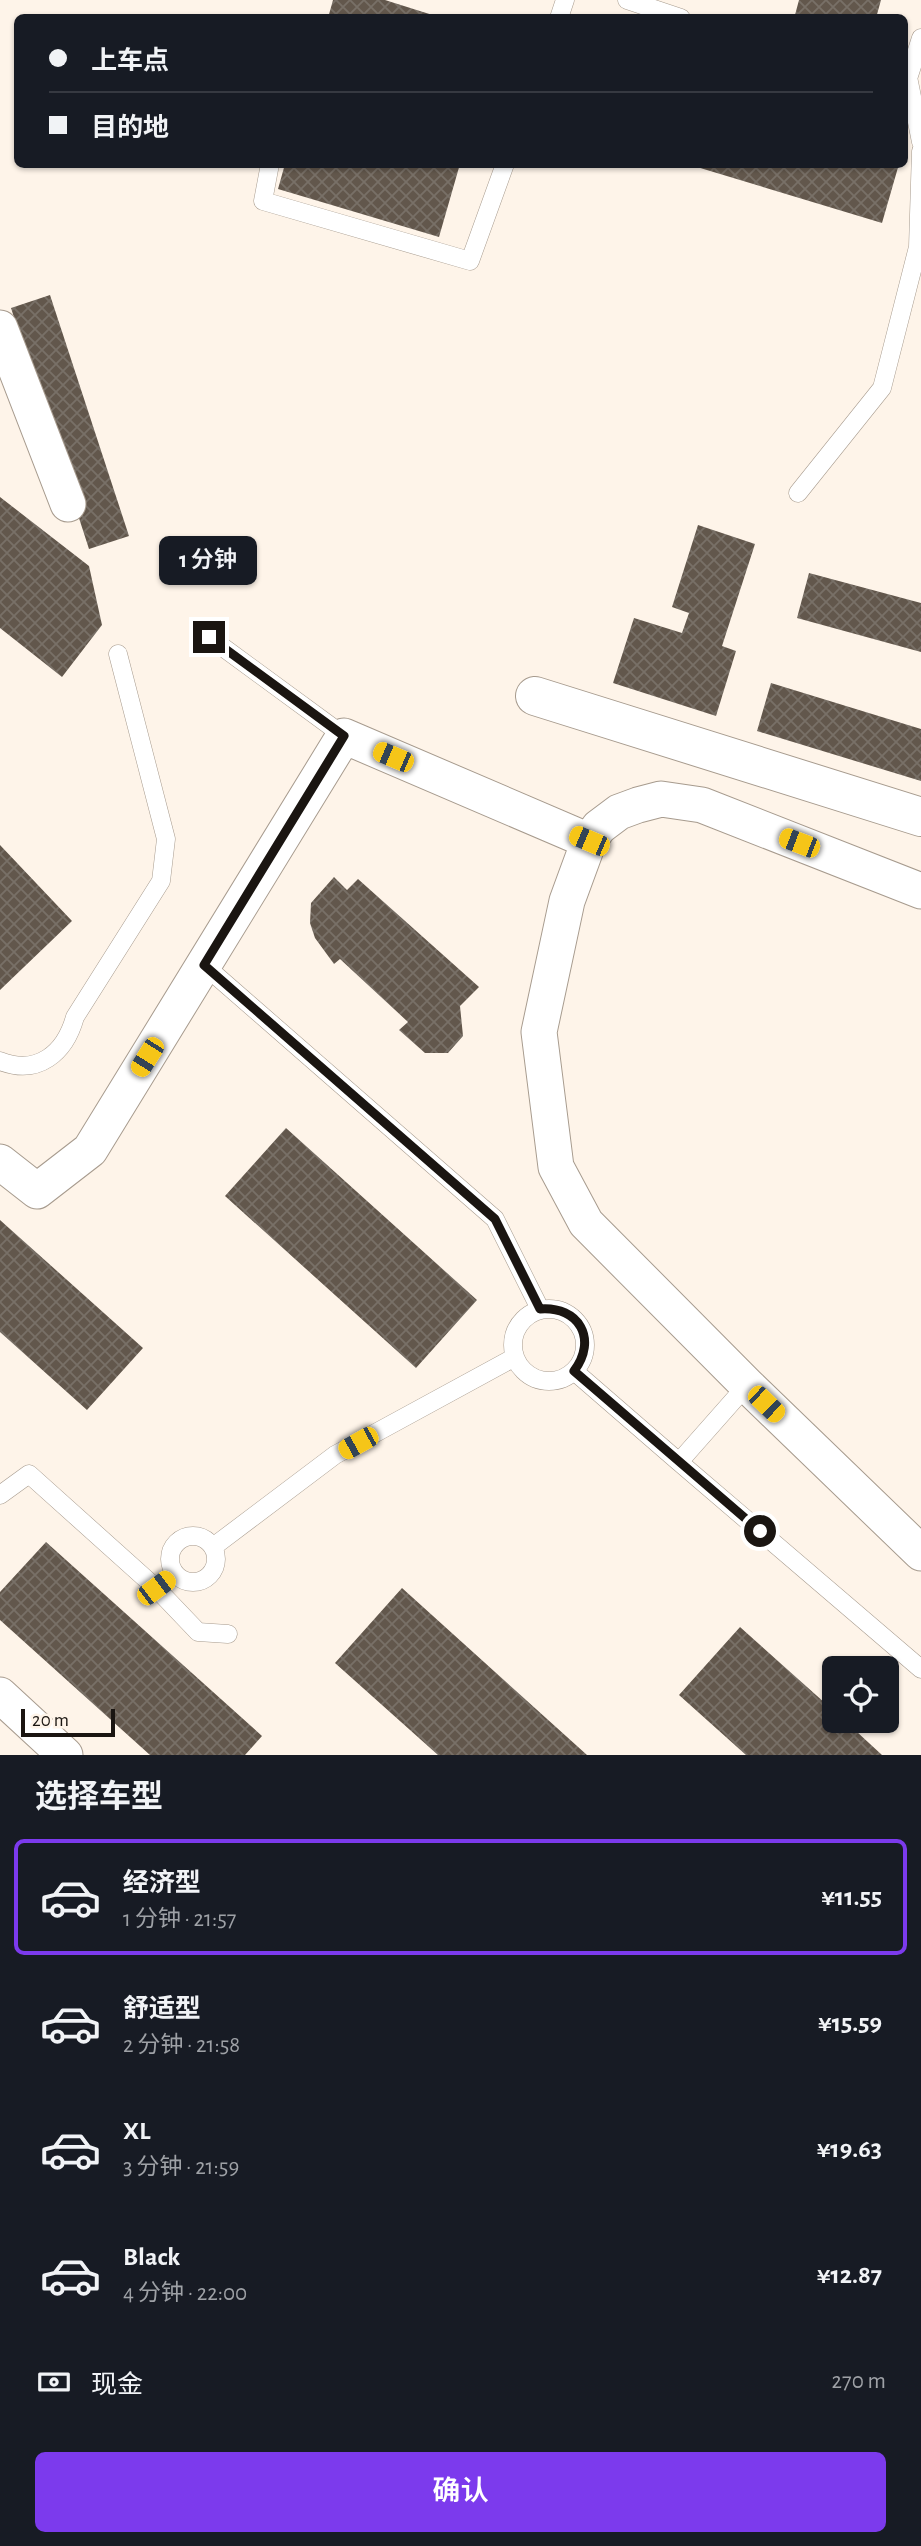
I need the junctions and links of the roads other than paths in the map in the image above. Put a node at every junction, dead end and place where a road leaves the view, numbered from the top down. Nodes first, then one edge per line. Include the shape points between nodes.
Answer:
1 (627, 0) edge
2 (669, 14) edge
3 (921, 38) edge
4 (918, 59) edge
5 (908, 80) edge
6 (908, 86) edge
7 (921, 142) edge
8 (921, 151) edge
9 (269, 168) edge
10 (504, 168) edge
11 (3, 340) edge
12 (798, 493) dead end
13 (68, 504) dead end
14 (209, 637) dead end
15 (118, 654) dead end
16 (535, 696) dead end
17 (344, 736) junction
18 (921, 817) edge
19 (589, 841) junction
20 (921, 891) edge
21 (204, 965) junction
22 (0, 1061) edge
23 (0, 1162) edge
24 (540, 1309) junction
25 (515, 1357) junction
26 (574, 1371) junction
27 (747, 1385) junction
28 (679, 1462) junction
29 (0, 1495) edge
30 (213, 1547) junction
31 (921, 1552) edge
32 (175, 1573) junction
33 (156, 1588) junction
34 (228, 1634) dead end
35 (921, 1669) edge
36 (0, 1695) edge
37 (65, 1755) edge

1 - 2 lane
3 - 4 lane
4 - 5 lane
6 - 7 lane
8 - 12 lane via 918,247 882,388
9 - 10 lane via 263,201 470,261
11 - 13 street
14 - 17 lane
15 - 22 lane via 166,839 161,881 75,1017 60,1049 29,1065
16 - 18 street
17 - 19 street
17 - 21 street
19 - 20 street via 598,827 620,812 661,799 702,805
19 - 27 street via 567,901 539,1032 556,1167 586,1223
21 - 23 street via 90,1150 37,1191
21 - 24 lane via 495,1219
24 - 25 lane via 520,1322 514,1333
24 - 26 lane via 564,1311 581,1327 585,1350
25 - 26 lane via 520,1368 541,1380 553,1381
25 - 30 lane via 335,1455
26 - 28 lane
27 - 28 lane
27 - 31 street
28 - 35 lane
29 - 33 lane via 29,1474
30 - 32 lane via 217,1562 210,1576 196,1583
30 - 32 lane via 194,1536 180,1540 170,1560
32 - 33 lane
33 - 34 lane via 198,1632
36 - 37 street

